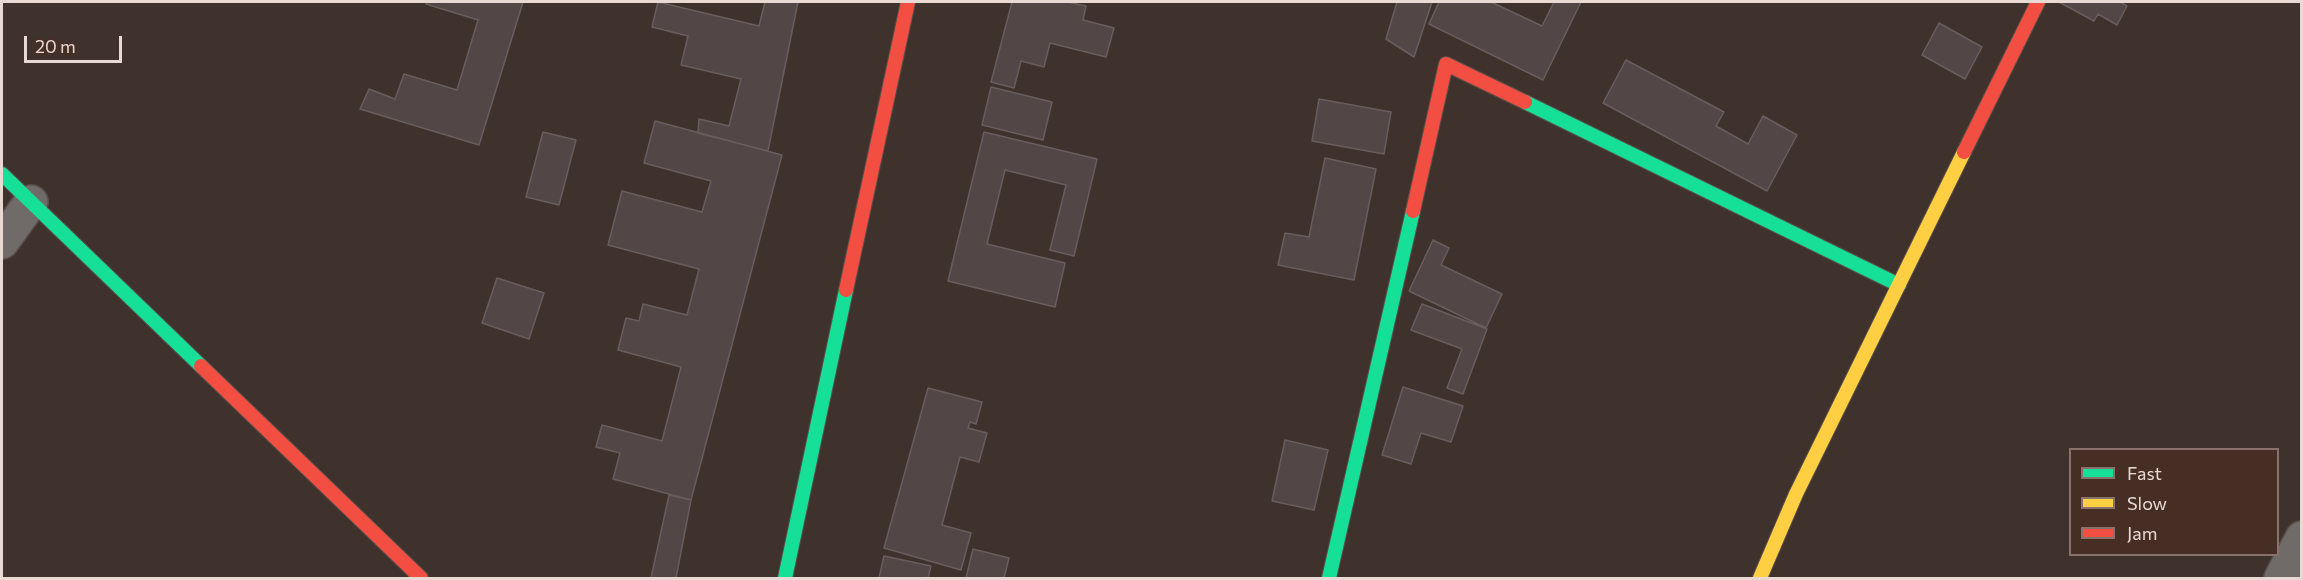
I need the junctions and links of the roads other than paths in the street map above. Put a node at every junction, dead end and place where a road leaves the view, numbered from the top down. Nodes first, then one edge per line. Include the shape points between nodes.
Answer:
1 (908, 2) edge
2 (2038, 2) edge
3 (2, 174) edge
4 (31, 202) junction
5 (2, 242) edge
6 (1899, 285) junction
7 (2301, 538) edge
8 (421, 579) edge
9 (785, 579) edge
10 (1329, 579) edge
11 (1760, 579) edge
12 (2281, 579) edge

1 - 9 street
2 - 6 street
3 - 4 street
4 - 5 street
4 - 8 street
6 - 10 street via 1446,64
6 - 11 street via 1796,494
7 - 12 street

